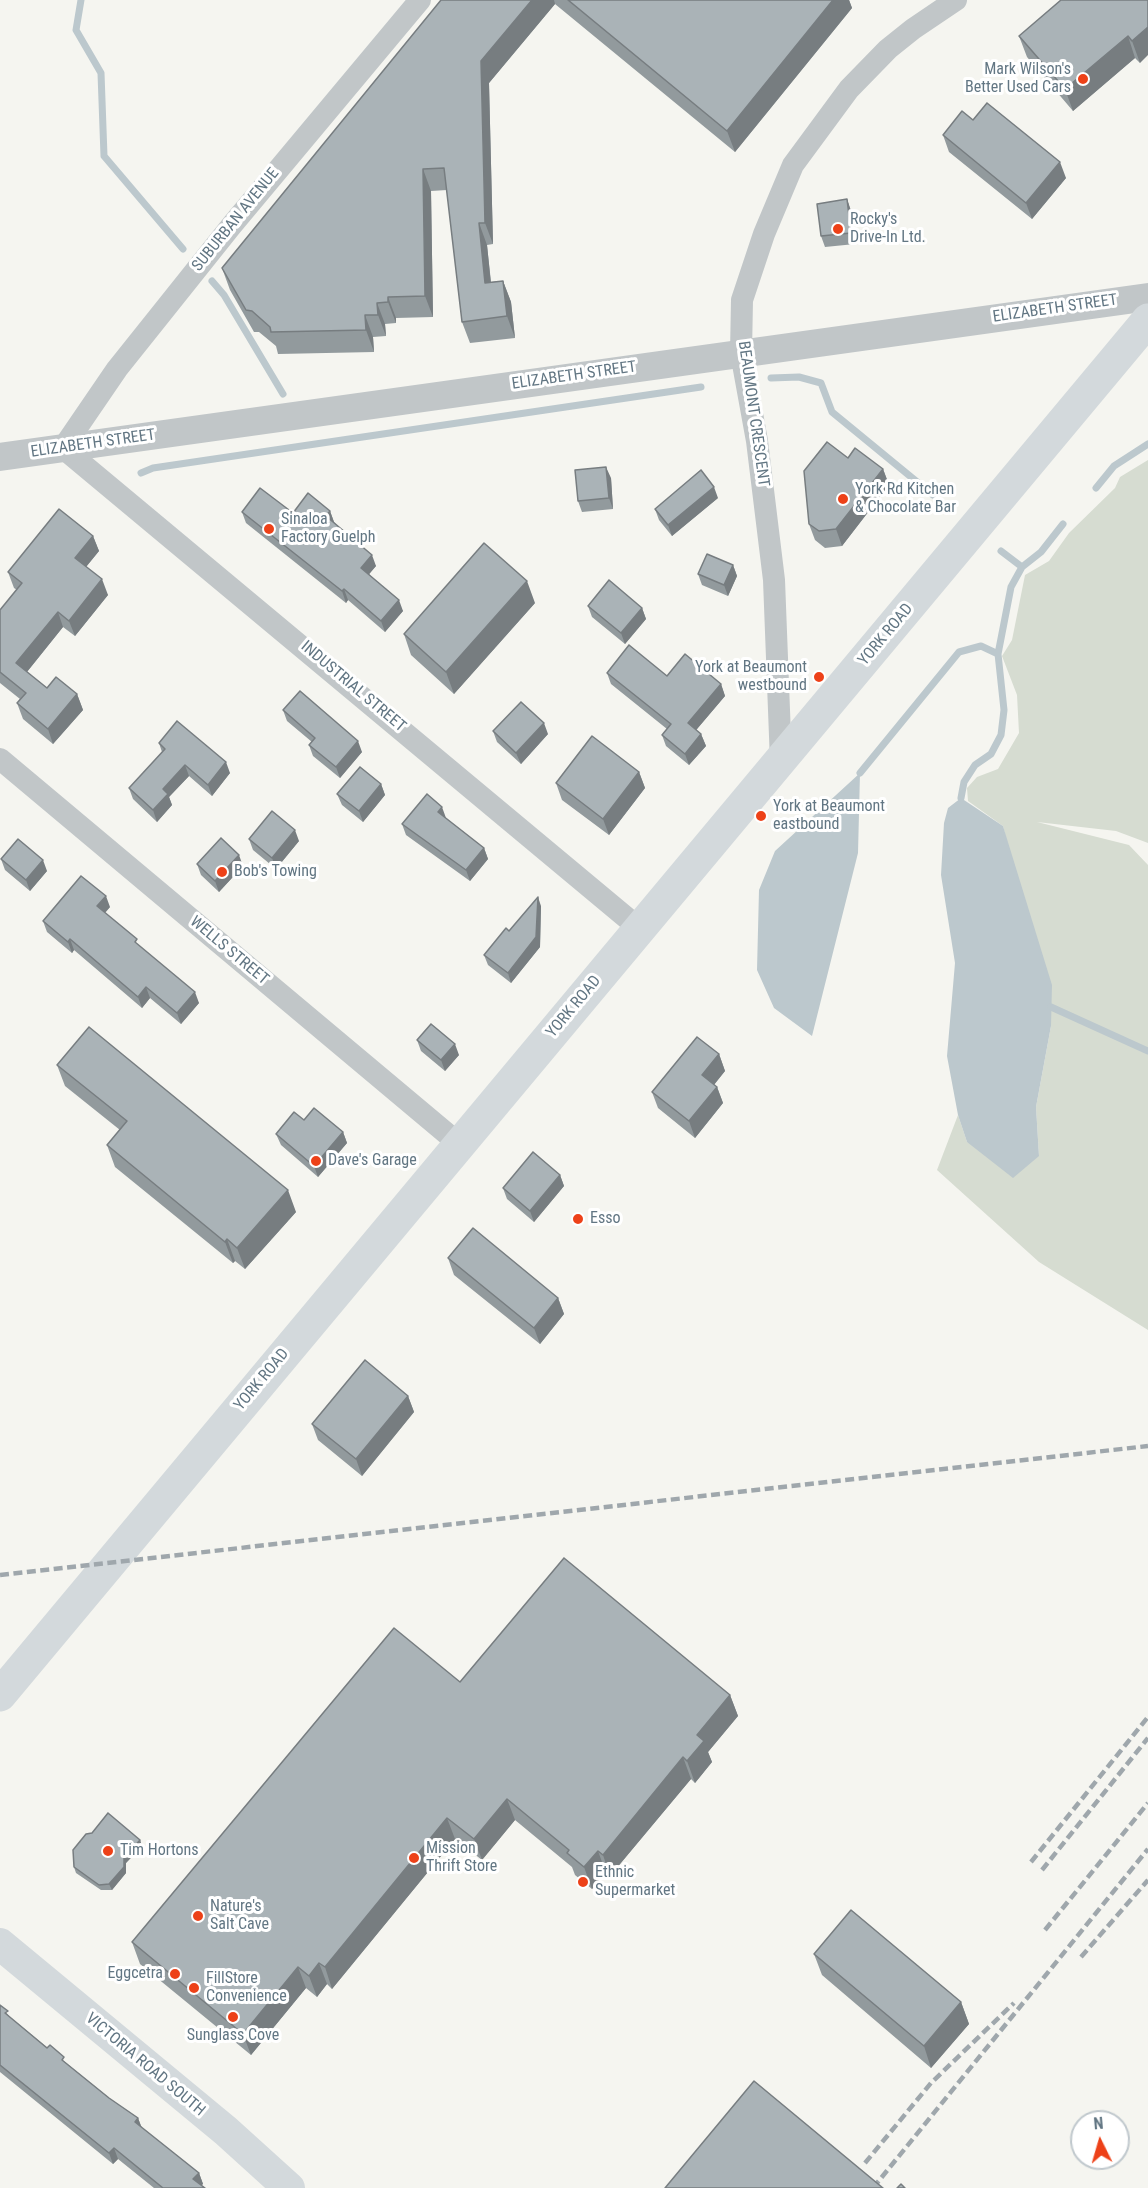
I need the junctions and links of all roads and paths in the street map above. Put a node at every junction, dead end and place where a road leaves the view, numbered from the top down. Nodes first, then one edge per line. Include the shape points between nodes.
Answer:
1 (420, 0) edge
2 (956, 0) edge
3 (1148, 297) edge
4 (1148, 320) edge
5 (741, 352) junction
6 (63, 448) junction
7 (0, 457) edge
8 (0, 759) edge
9 (781, 762) junction
10 (640, 929) junction
11 (458, 1143) junction
12 (0, 1695) edge
13 (0, 1944) edge
14 (289, 2188) edge

1 - 6 street, SUBURBAN AVENUE via 124,360
2 - 5 street, BEAUMONT CRESCENT via 888,49 849,89 793,165 742,300
3 - 5 street, ELIZABETH STREET
4 - 9 main road, YORK ROAD
5 - 6 street, ELIZABETH STREET
5 - 9 street, BEAUMONT CRESCENT via 757,441 774,580
6 - 7 street, ELIZABETH STREET
6 - 10 street, INDUSTRIAL STREET
8 - 11 street, WELLS STREET
9 - 10 main road, YORK ROAD
10 - 11 main road, YORK ROAD
11 - 12 main road, YORK ROAD
13 - 14 main road, VICTORIA ROAD SOUTH

